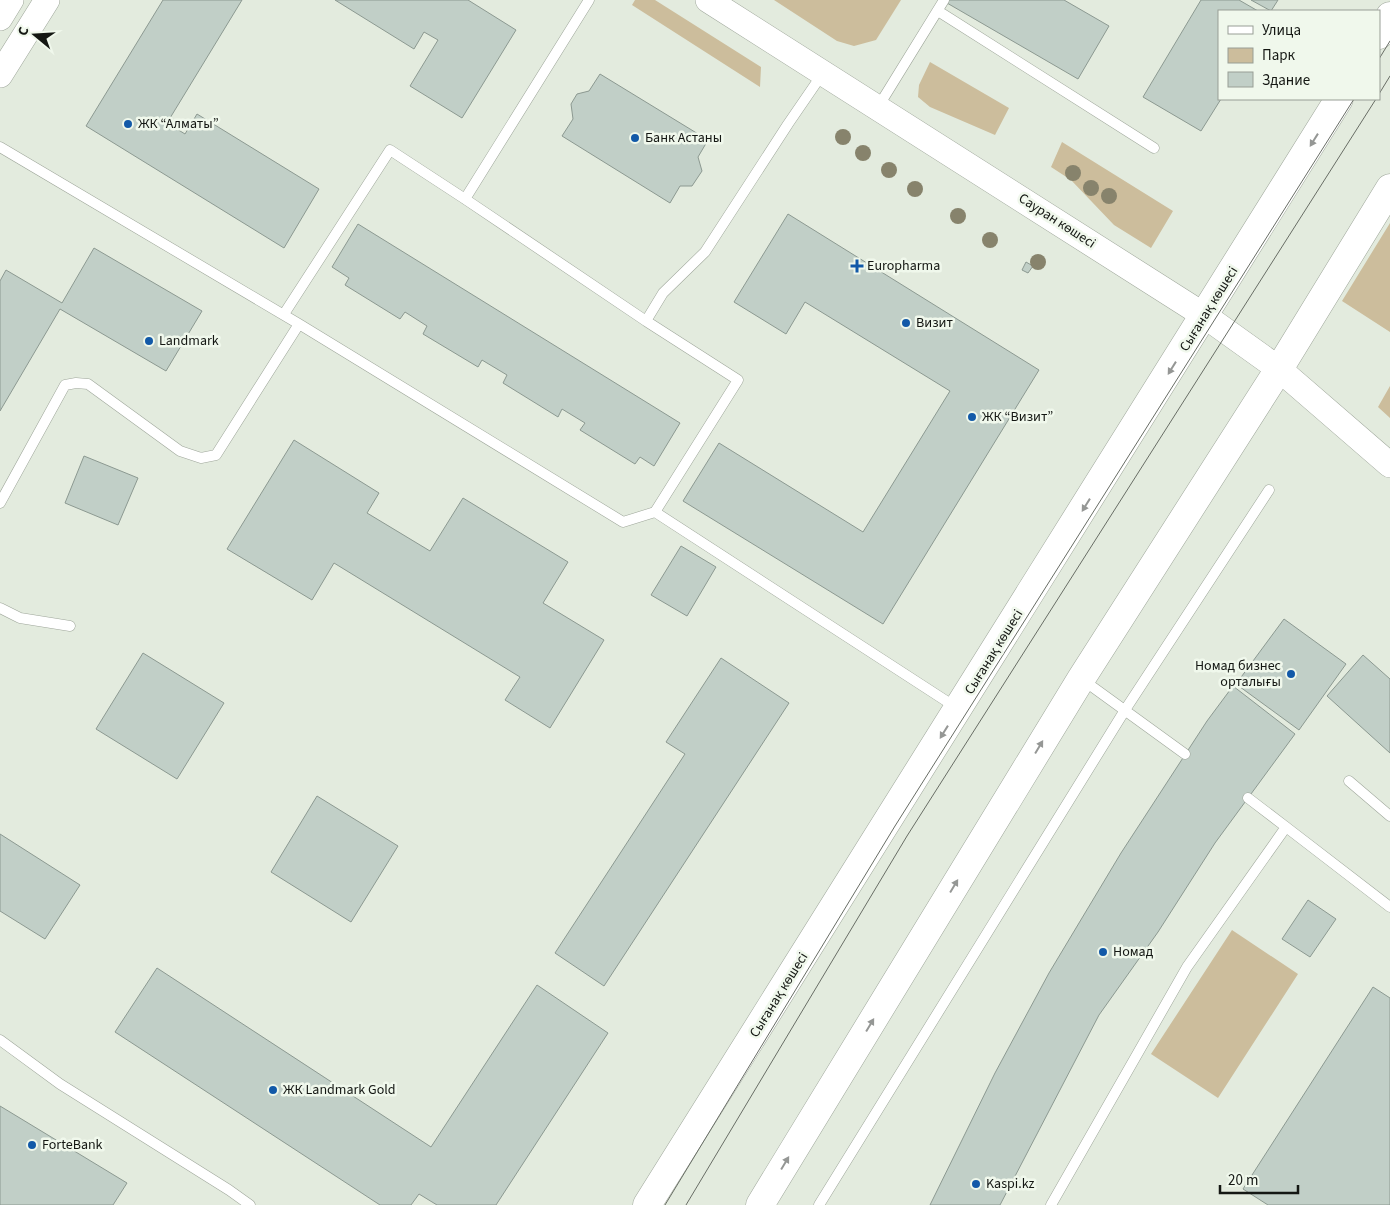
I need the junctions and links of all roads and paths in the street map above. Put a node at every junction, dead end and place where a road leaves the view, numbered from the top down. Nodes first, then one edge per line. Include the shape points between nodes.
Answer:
1 (11, 0) edge
2 (47, 0) edge
3 (589, 0) edge
4 (708, 0) edge
5 (944, 0) edge
6 (938, 11) junction
7 (1390, 16) edge
8 (0, 18) edge
9 (1380, 33) edge
10 (0, 74) edge
11 (823, 74) junction
12 (1338, 100) edge
13 (878, 107) junction
14 (0, 147) edge
15 (1154, 148) dead end
16 (1390, 188) edge
17 (465, 198) junction
18 (284, 314) junction
19 (1205, 316) junction
20 (646, 321) junction
21 (300, 324) junction
22 (1279, 369) junction
23 (1390, 465) edge
24 (1269, 490) dead end
25 (0, 503) edge
26 (655, 512) junction
27 (0, 608) edge
28 (70, 626) dead end
29 (1080, 679) junction
30 (958, 709) junction
31 (1125, 710) junction
32 (1186, 754) dead end
33 (1349, 781) dead end
34 (1248, 798) dead end
35 (1390, 816) edge
36 (1286, 827) junction
37 (1390, 907) edge
38 (0, 1040) edge
39 (250, 1205) edge
40 (647, 1205) edge
41 (760, 1205) edge
42 (819, 1205) edge
43 (1051, 1205) edge

1 - 8 street
2 - 10 street
3 - 17 lane
4 - 11 street, Сауран көшесі
5 - 6 lane
6 - 13 lane
6 - 15 lane
7 - 9 main road
11 - 13 street, Сауран көшесі
11 - 20 lane via 705,252 662,293
12 -> 19 main road, Сығанақ көшесі
13 - 19 street, Сауран көшесі
14 - 18 lane
16 - 22 main road
17 - 18 lane via 390,150
17 - 20 lane
18 - 21 lane
19 - 22 street, Сауран көшесі
19 -> 30 main road, Сығанақ көшесі
20 - 26 lane via 738,380
21 - 25 lane via 216,455 201,458 180,451 88,384 76,382 65,385
21 - 26 lane via 623,522
22 - 23 street, Сауран көшесі
22 - 29 main road
24 - 31 lane
26 - 30 lane
27 - 28 lane via 20,618
29 - 31 lane
41 -> 29 main road
30 -> 40 main road, Сығанақ көшесі
31 - 32 lane
31 - 42 lane
33 - 35 lane
34 - 36 lane
36 - 37 lane
36 - 43 lane via 1187,967
38 - 39 lane via 60,1084

